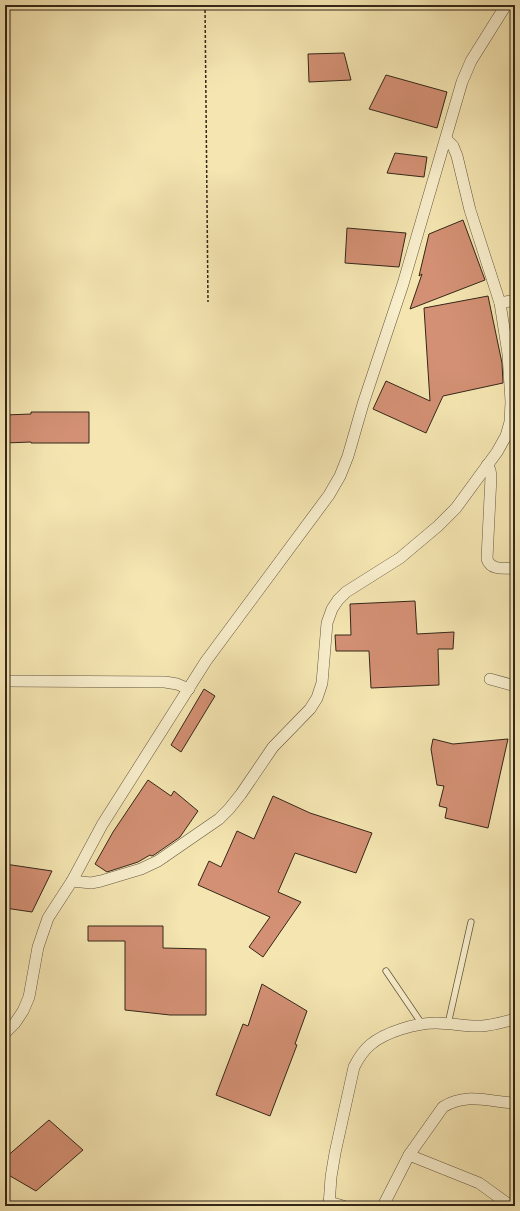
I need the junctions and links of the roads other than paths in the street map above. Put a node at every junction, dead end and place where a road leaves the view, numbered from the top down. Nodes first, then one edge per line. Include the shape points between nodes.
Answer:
1 (506, 5) edge
2 (446, 139) junction
3 (515, 300) edge
4 (500, 303) junction
5 (487, 465) junction
6 (515, 568) edge
7 (490, 679) dead end
8 (5, 681) edge
9 (515, 686) edge
10 (188, 689) junction
11 (72, 880) junction
12 (471, 922) dead end
13 (386, 971) dead end
14 (515, 1019) edge
15 (422, 1024) junction
16 (448, 1024) junction
17 (5, 1033) edge
18 (515, 1103) edge
19 (410, 1155) junction
20 (329, 1204) edge
21 (343, 1206) edge
22 (383, 1206) edge
23 (511, 1206) edge

1 - 2 street via 471,61 456,101
2 - 4 street via 453,146 457,156 470,210
2 - 10 street via 340,476 329,495
3 - 4 street
4 - 5 street via 508,354 510,422 506,436
5 - 6 street via 491,476 487,559 493,567
5 - 11 street via 456,508 438,526 400,558 346,592 338,600 327,623 322,684 317,698 310,709 273,747 241,794 219,819 158,861 101,881 91,883
7 - 9 street
8 - 10 street via 165,682
10 - 11 street via 102,825
11 - 17 street via 48,918 38,947 29,996 23,1011
12 - 16 lane
13 - 15 lane
14 - 16 street via 480,1026
15 - 16 street
15 - 20 street via 376,1040 360,1056 354,1068 335,1153
18 - 19 street via 468,1098 451,1102 443,1107
19 - 22 street
19 - 23 street via 479,1183
20 - 21 street

